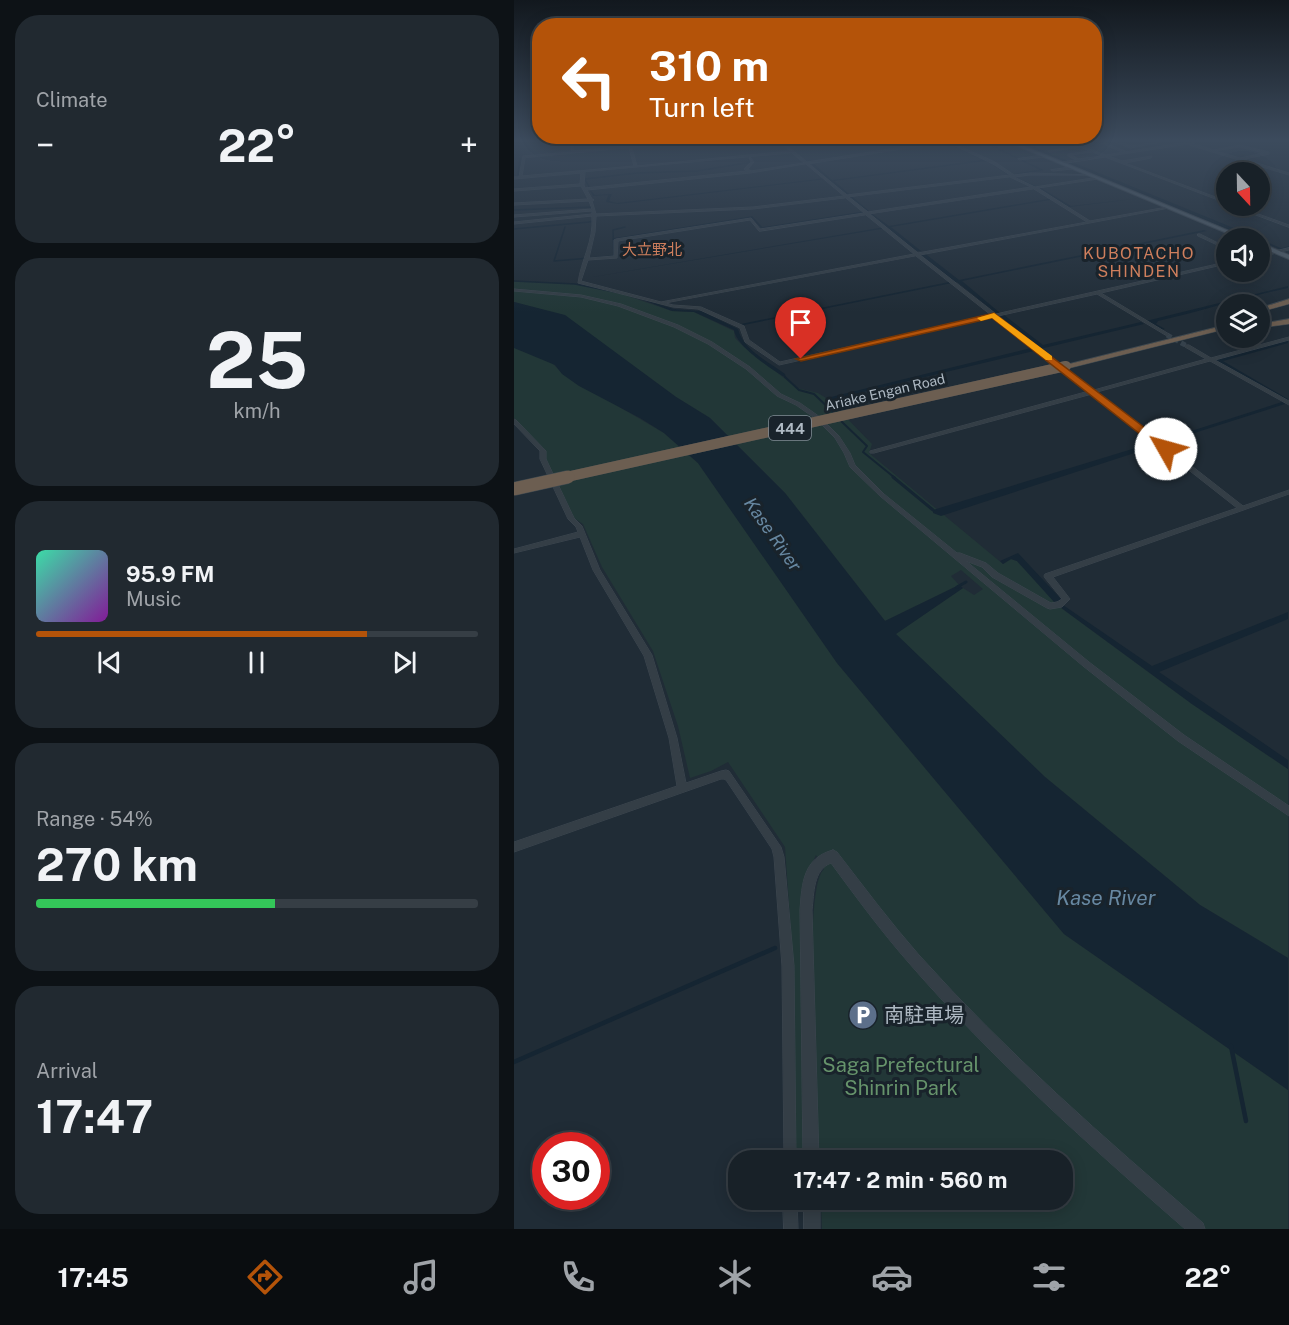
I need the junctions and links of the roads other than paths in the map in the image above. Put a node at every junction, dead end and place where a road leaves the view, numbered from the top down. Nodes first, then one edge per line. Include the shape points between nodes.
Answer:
1 (587, 197) edge
2 (591, 197) edge
3 (834, 197) edge
4 (846, 197) edge
5 (971, 197) edge
6 (1051, 197) edge
7 (1143, 197) edge
8 (514, 204) edge
9 (1167, 208) junction
10 (867, 212) junction
11 (592, 213) junction
12 (514, 216) edge
13 (1261, 216) edge
14 (1088, 221) junction
15 (514, 223) edge
16 (1288, 226) edge
17 (1218, 228) edge
18 (1207, 233) dead end
19 (1199, 235) junction
20 (1189, 237) dead end
21 (1216, 243) edge
22 (1281, 251) edge
23 (915, 253) junction
24 (1288, 257) edge
25 (587, 259) junction
26 (1216, 265) edge
27 (514, 290) edge
28 (1097, 292) junction
29 (1288, 301) edge
30 (661, 302) junction
31 (1270, 307) edge
32 (1288, 311) edge
33 (995, 315) junction
34 (1270, 316) edge
35 (1288, 321) edge
36 (1216, 324) edge
37 (1270, 324) edge
38 (1216, 329) edge
39 (1216, 333) edge
40 (1172, 338) junction
41 (1288, 338) edge
42 (1187, 346) tunnel mouth
43 (1210, 359) junction
44 (1091, 391) junction
45 (1288, 404) edge
46 (514, 422) edge
47 (872, 452) dead end
48 (514, 489) edge
49 (1288, 492) edge
50 (1242, 508) junction
51 (582, 534) junction
52 (514, 550) edge
53 (951, 552) junction
54 (682, 787) junction
55 (1288, 812) edge
56 (514, 847) edge
57 (790, 1150) edge
58 (811, 1150) edge
59 (790, 1210) edge
60 (812, 1210) edge
61 (791, 1229) edge
62 (812, 1229) edge
63 (1196, 1229) edge

1 - 8 street
2 - 11 street
3 - 11 street via 753,208
4 - 10 street
5 - 10 street
6 - 14 street
7 - 9 main road
9 - 14 street
9 - 17 main road
10 - 23 street
10 - 25 street via 760,230 751,219 616,240 616,257
11 - 12 street
11 - 15 street
11 - 25 street
13 - 16 street
14 - 23 street
18 - 19 street
19 - 20 street
19 - 21 street
22 - 24 main road
23 - 30 street
23 - 33 street
25 - 30 street via 579,282
26 - 28 street
27 - 53 street via 581,296 619,305 676,326 728,354 779,395 818,418 836,437 852,466
28 - 33 street
28 - 40 street
29 - 31 highway
30 - 33 street via 699,308 742,327 747,341 779,364
32 - 34 highway
33 - 44 street
35 - 37 highway
36 - 40 highway
38 - 40 highway, Ariake Engan Road / 444
39 - 40 highway
40 - 48 highway, Ariake Engan Road / 444, bridge via 1066,366
41 - 43 street
42 - 43 street
43 - 44 street
43 - 45 street
44 - 47 street
44 - 50 street
46 - 51 street via 543,451 543,459 571,519
49 - 50 street
50 - 53 street via 1048,576 1066,599 1050,606 984,565
51 - 52 street
51 - 54 street via 597,570 648,655 673,738
53 - 55 street via 1181,738
54 - 56 street
54 - 57 street via 726,774 779,857 788,966
58 - 63 street via 806,910 809,882 816,866 833,856 893,934 978,1027 1086,1132
59 - 61 street
60 - 62 street

